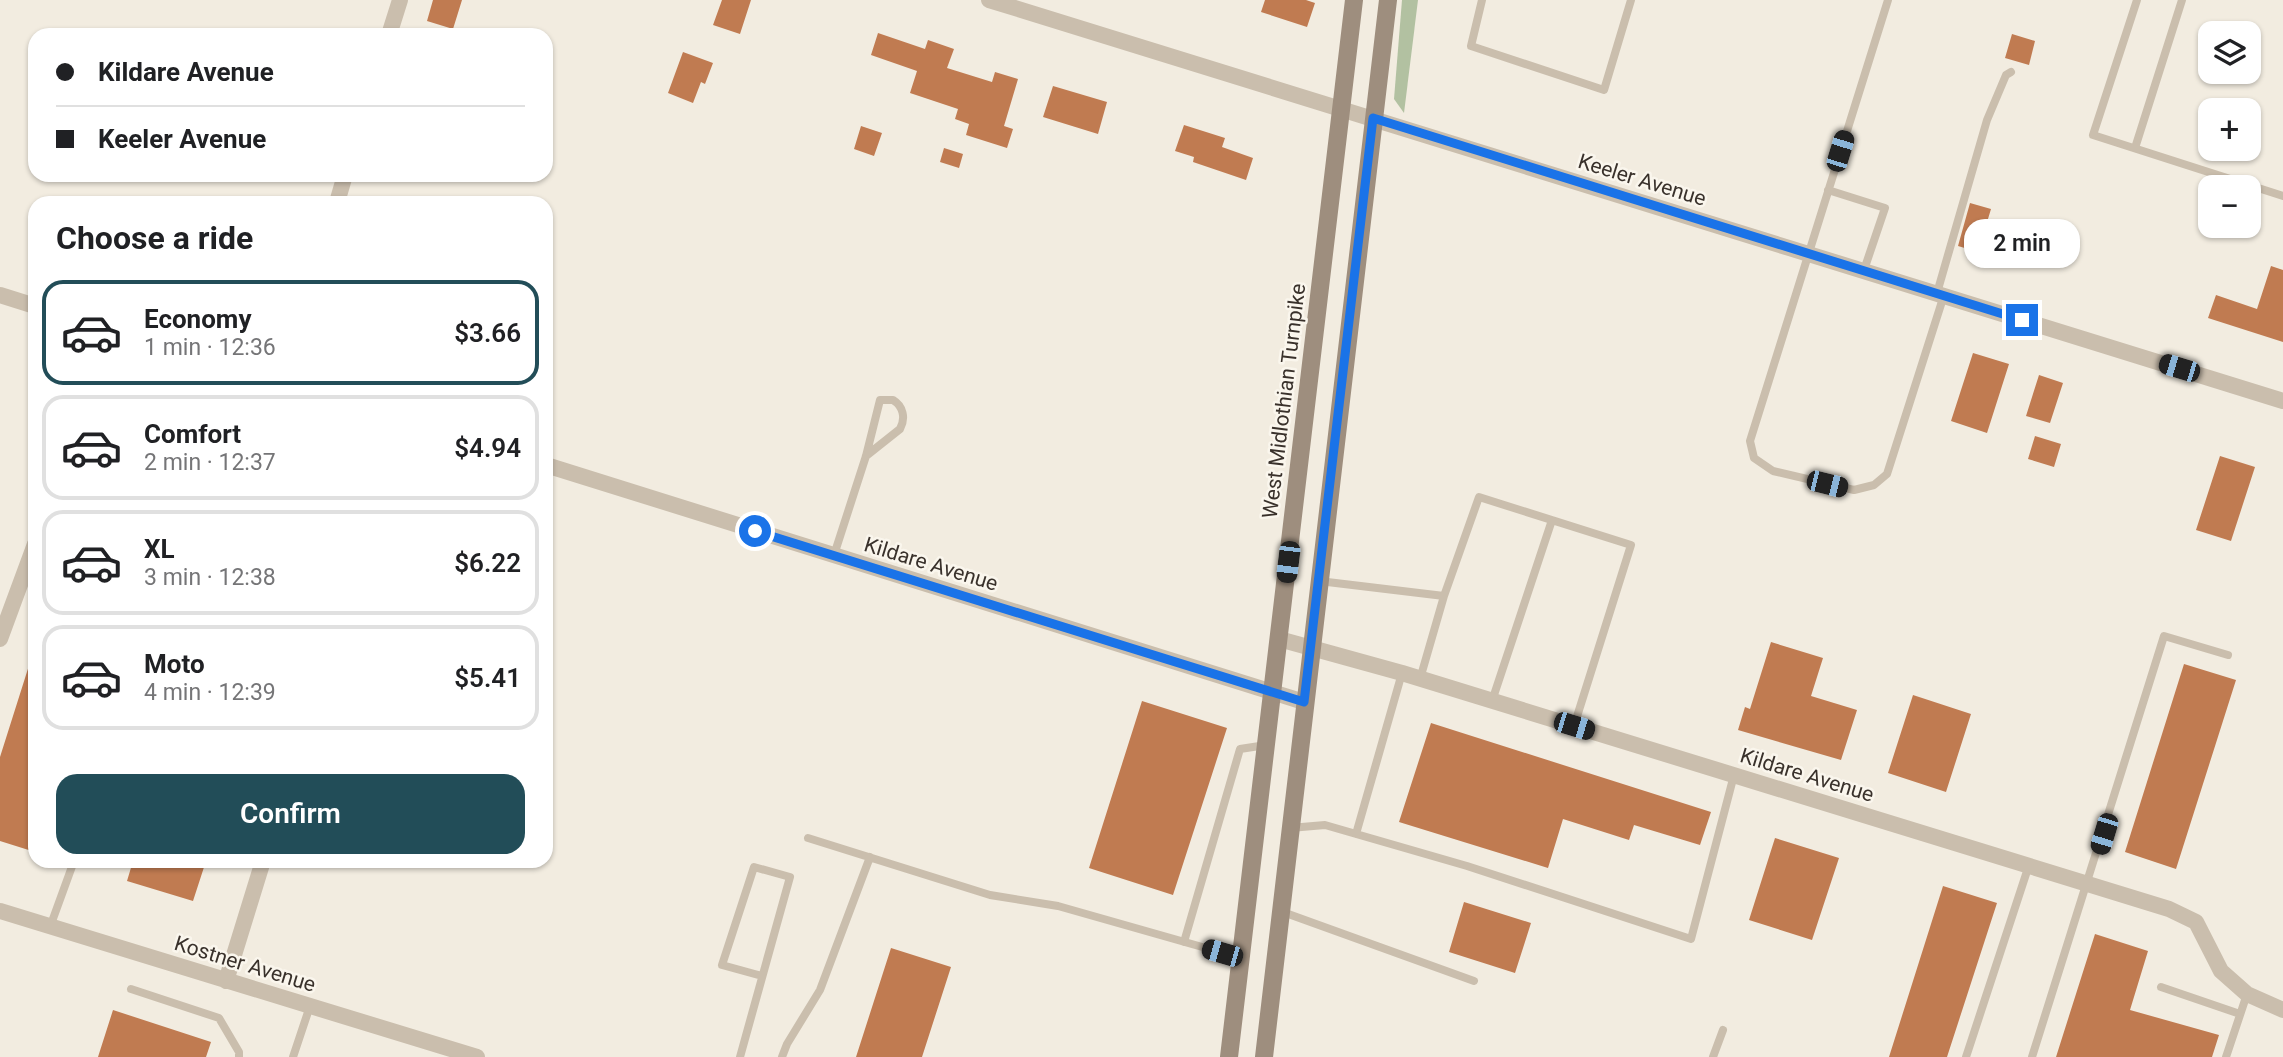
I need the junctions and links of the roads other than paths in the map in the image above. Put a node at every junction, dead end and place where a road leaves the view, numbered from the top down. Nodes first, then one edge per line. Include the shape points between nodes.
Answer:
1 (400, 0) edge
2 (989, 0) edge
3 (1354, 0) edge
4 (1388, 0) edge
5 (1482, 0) edge
6 (1631, 0) edge
7 (1888, 0) edge
8 (2137, 0) edge
9 (2182, 0) edge
10 (391, 28) edge
11 (2011, 72) dead end
12 (1341, 108) junction
13 (1373, 118) junction
14 (2135, 148) junction
15 (1828, 190) junction
16 (2283, 196) edge
17 (1808, 253) junction
18 (1864, 270) junction
19 (1940, 294) junction
20 (0, 295) edge
21 (28, 304) edge
22 (2283, 401) edge
23 (866, 456) junction
24 (553, 467) edge
25 (1552, 520) junction
26 (834, 555) junction
27 (28, 563) edge
28 (1319, 581) junction
29 (1444, 596) junction
30 (0, 639) edge
31 (1279, 639) junction
32 (1311, 648) junction
33 (2228, 655) dead end
34 (1402, 673) junction
35 (1420, 679) junction
36 (1272, 692) junction
37 (1492, 701) junction
38 (1304, 702) junction
39 (1574, 726) junction
40 (1266, 745) junction
41 (1734, 775) junction
42 (1290, 828) junction
43 (1356, 834) junction
44 (808, 838) dead end
45 (870, 857) junction
46 (2029, 865) junction
47 (71, 868) edge
48 (261, 868) edge
49 (2088, 883) junction
50 (0, 911) edge
51 (1280, 911) junction
52 (50, 927) junction
53 (1184, 942) junction
54 (1241, 958) junction
55 (762, 976) junction
56 (226, 981) junction
57 (1474, 981) dead end
58 (2161, 987) dead end
59 (131, 989) dead end
60 (2247, 994) junction
61 (310, 1006) junction
62 (2283, 1010) edge
63 (2240, 1014) junction
64 (1724, 1030) dead end
65 (239, 1057) edge
66 (293, 1057) edge
67 (477, 1057) edge
68 (740, 1057) edge
69 (782, 1057) edge
70 (1229, 1057) edge
71 (1264, 1057) edge
72 (1713, 1057) edge
73 (1966, 1057) edge
74 (2032, 1057) edge
75 (2226, 1057) edge

1 - 10 street
2 - 12 street, Keeler Avenue
3 - 12 main road, West Midlothian Turnpike
4 - 13 main road
5 - 6 lane via 1471,46 1604,90
7 - 15 lane
8 - 14 lane via 2093,135
9 - 14 lane
11 - 19 lane via 1987,120
12 - 13 street, Keeler Avenue
12 - 31 main road, West Midlothian Turnpike
13 - 17 street, Keeler Avenue
13 - 28 main road
14 - 16 lane
15 - 17 lane
15 - 18 lane via 1885,208
17 - 18 street, Keeler Avenue
17 - 19 lane via 1750,441 1754,458 1773,471 1854,490 1874,485 1887,474
18 - 19 street, Keeler Avenue
19 - 22 street, Keeler Avenue
20 - 21 street
23 - 23 lane via 880,400 893,400 901,408 903,424
23 - 26 lane
24 - 26 street, Kildare Avenue
25 - 29 lane via 1479,497
25 - 37 lane
25 - 39 lane via 1631,545
26 - 36 street, Kildare Avenue
27 - 30 street
28 - 29 lane
28 - 32 main road
29 - 35 lane
31 - 32 street, Kildare Avenue
31 - 36 main road, West Midlothian Turnpike
32 - 34 street, Kildare Avenue
32 - 38 main road
33 - 49 lane via 2164,636
34 - 35 street, Kildare Avenue
34 - 43 lane
35 - 37 street, Kildare Avenue
36 - 38 street, Kildare Avenue
36 - 40 main road, West Midlothian Turnpike
37 - 39 street, Kildare Avenue
38 - 42 main road
39 - 41 street, Kildare Avenue
40 - 53 lane via 1240,749
40 - 54 main road, West Midlothian Turnpike
41 - 43 lane via 1690,939
41 - 46 street, Kildare Avenue
42 - 43 lane via 1325,825
42 - 51 main road
44 - 45 lane
45 - 53 lane via 990,895 1058,906
45 - 69 lane via 820,990
46 - 49 street, Kildare Avenue
46 - 73 lane
47 - 52 lane
48 - 56 street
49 - 60 street, Kildare Avenue via 2196,922 2221,971
49 - 74 lane
50 - 52 street, Kostner Avenue
51 - 57 lane
51 - 71 main road
52 - 56 street, Kostner Avenue
53 - 54 lane
54 - 70 main road, West Midlothian Turnpike
55 - 55 lane via 790,877 754,867 722,965
55 - 68 lane
56 - 61 street, Kostner Avenue
58 - 63 lane
59 - 65 lane via 219,1017
60 - 62 street, Kildare Avenue
60 - 63 lane
61 - 66 lane
61 - 67 street, Kostner Avenue
63 - 75 lane
64 - 72 lane

